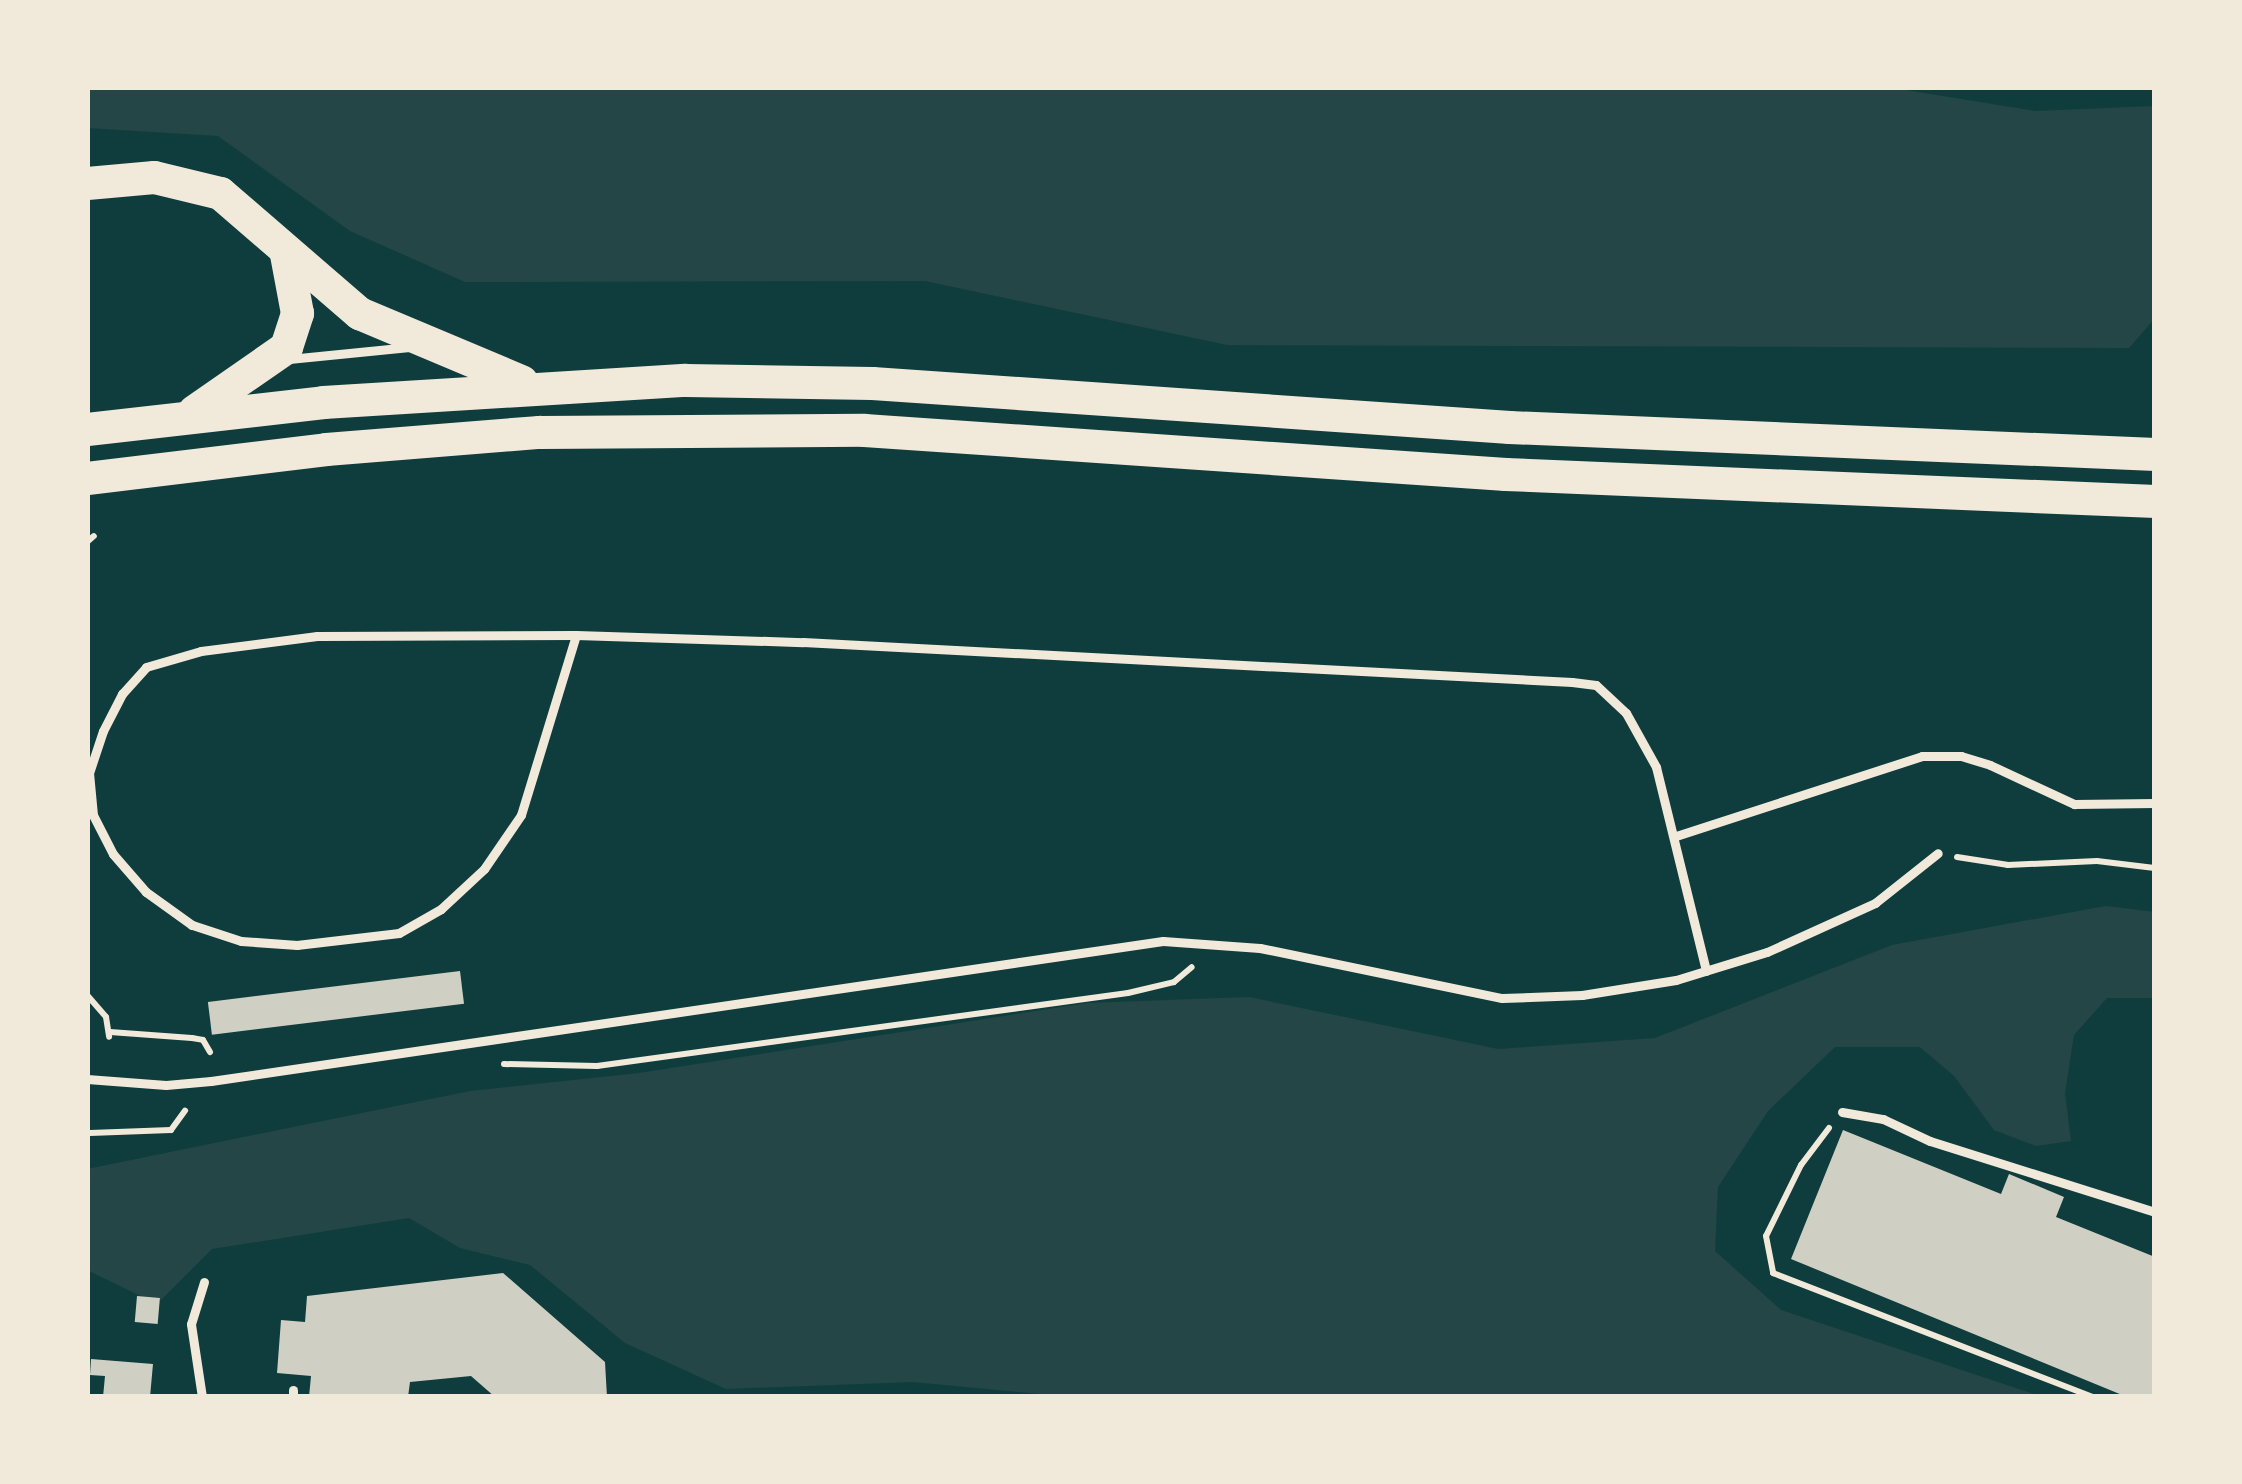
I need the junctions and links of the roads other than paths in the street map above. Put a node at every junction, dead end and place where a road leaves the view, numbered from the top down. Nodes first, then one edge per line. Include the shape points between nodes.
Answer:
1 (87, 183) edge
2 (286, 254) junction
3 (426, 345) junction
4 (272, 360) junction
5 (533, 386) junction
6 (184, 417) junction
7 (87, 429) edge
8 (2155, 454) edge
9 (87, 478) edge
10 (2155, 501) edge
11 (575, 635) junction
12 (2155, 803) edge
13 (1676, 836) junction
14 (1938, 854) road end
15 (1706, 971) junction
16 (87, 1079) edge
17 (1842, 1112) road end
18 (2155, 1212) edge
19 (204, 1282) dead end
20 (202, 1397) edge

1 - 2 highway via 154,176 203,186 237,203
2 - 3 highway via 359,313
2 - 4 highway via 297,313 286,347
3 - 4 lane
3 - 5 highway
4 - 6 highway
5 - 6 highway
5 - 8 highway via 872,383 1509,427
6 - 7 highway
9 - 10 highway via 539,432 842,430 1505,474
11 - 11 lane via 317,636 201,651 146,668 103,731 89,773 93,815 146,892 192,925 241,941 297,945 399,933 441,909 484,869 521,815
11 - 13 lane via 1595,686 1638,733
12 - 13 lane via 2074,804 1990,765 1922,756
13 - 15 lane
14 - 15 lane via 1875,904
15 - 16 lane via 1582,995 1502,998 1303,955 1203,942 1119,946 211,1081
17 - 18 lane
19 - 20 lane via 191,1324

